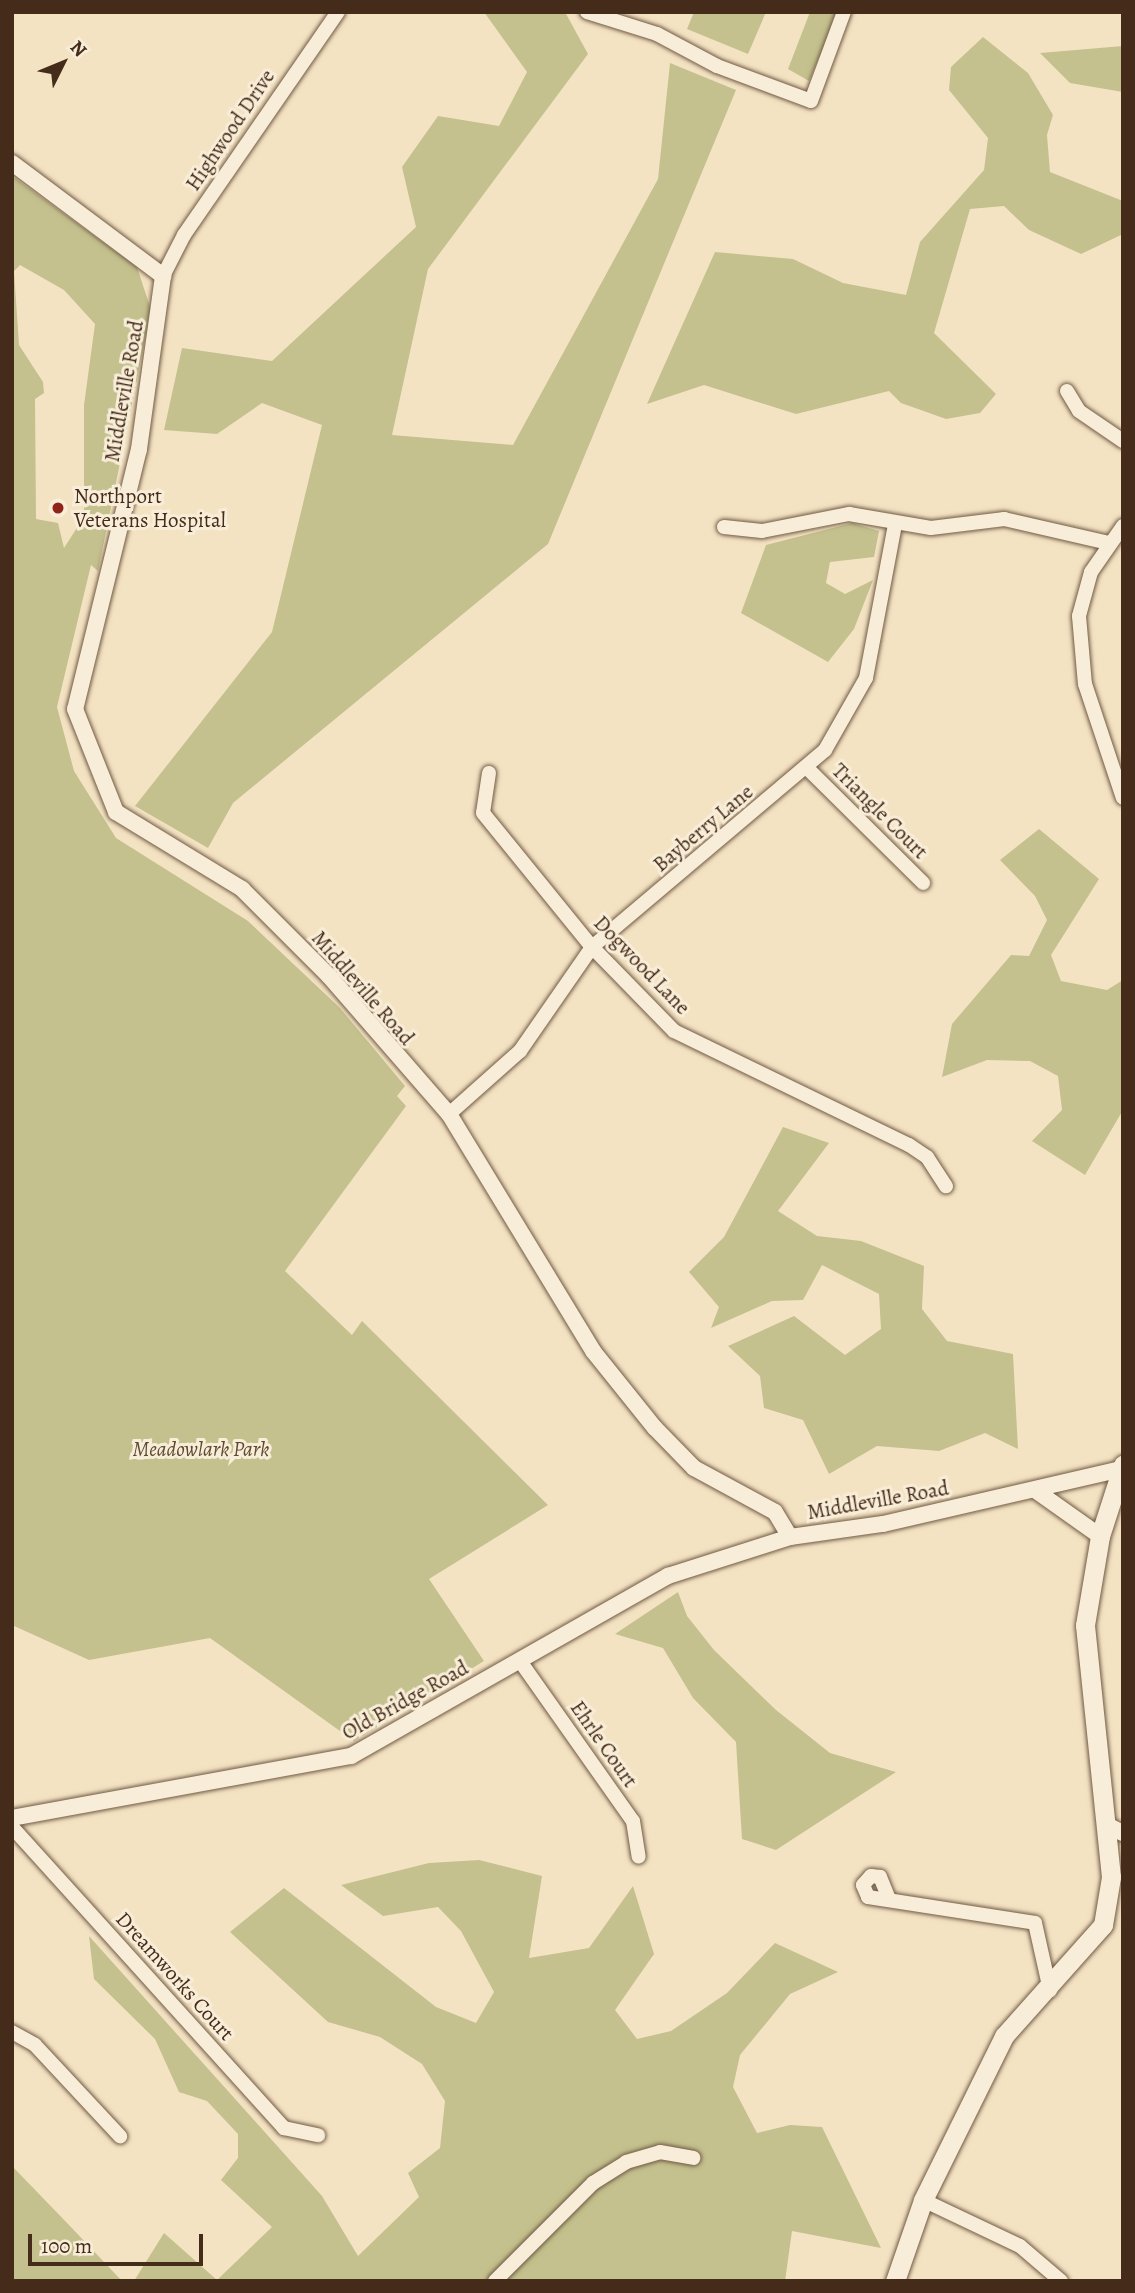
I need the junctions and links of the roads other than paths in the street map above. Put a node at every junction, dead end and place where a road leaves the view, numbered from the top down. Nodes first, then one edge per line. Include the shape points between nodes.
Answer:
1 (338, 12) edge
2 (587, 12) edge
3 (844, 12) edge
4 (12, 163) edge
5 (163, 276) junction
6 (1067, 391) dead end
7 (1123, 441) edge
8 (895, 525) junction
9 (1123, 526) edge
10 (724, 527) dead end
11 (1109, 543) junction
12 (1117, 751) edge
13 (808, 769) junction
14 (489, 774) dead end
15 (1123, 798) edge
16 (923, 883) dead end
17 (592, 947) junction
18 (449, 1114) junction
19 (946, 1186) dead end
20 (1122, 1467) edge
21 (1035, 1490) junction
22 (1100, 1535) junction
23 (790, 1537) junction
24 (520, 1661) junction
25 (12, 1818) edge
26 (12, 1827) edge
27 (1115, 1829) edge
28 (639, 1857) dead end
29 (888, 1899) dead end
30 (1050, 1990) junction
31 (12, 2032) edge
32 (120, 2136) dead end
33 (318, 2136) dead end
34 (693, 2158) dead end
35 (923, 2200) junction
36 (495, 2281) edge
37 (895, 2281) edge
38 (1061, 2281) edge

1 - 5 street, Highwood Drive via 184,235
2 - 3 street via 657,34 717,66 811,101
4 - 5 street
5 - 18 street, Middleville Road via 139,449 75,709 116,812 242,889 329,976
6 - 7 street via 1079,411
8 - 10 street via 849,514 762,531
8 - 11 street via 931,528 1004,519
8 - 13 street, Bayberry Lane via 866,678 841,729
9 - 11 street
11 - 12 street via 1091,572 1079,616 1084,684
12 - 15 street
13 - 16 street, Triangle Court
13 - 17 street, Bayberry Lane
14 - 17 street, Dogwood Lane via 483,813
17 - 18 street, Bayberry Lane via 520,1051
17 - 19 street, Dogwood Lane via 674,1031 909,1145
18 - 23 street, Middleville Road via 593,1351 655,1428 694,1468 775,1512
20 - 21 street, Middleville Road
20 - 22 main road
21 - 22 street
21 - 23 street, Middleville Road
22 - 27 main road via 1085,1625
23 - 24 street, Old Bridge Road via 668,1576
24 - 25 street, Old Bridge Road via 351,1756
24 - 28 street, Ehrle Court via 633,1821
26 - 33 street, Dreamworks Court via 284,2128
27 - 30 main road via 1103,1925
29 - 30 street via 1035,1923
30 - 35 main road via 1004,2036
31 - 32 street via 35,2045
34 - 36 street via 660,2152 626,2162 593,2183
35 - 37 main road
35 - 38 street via 1020,2246

